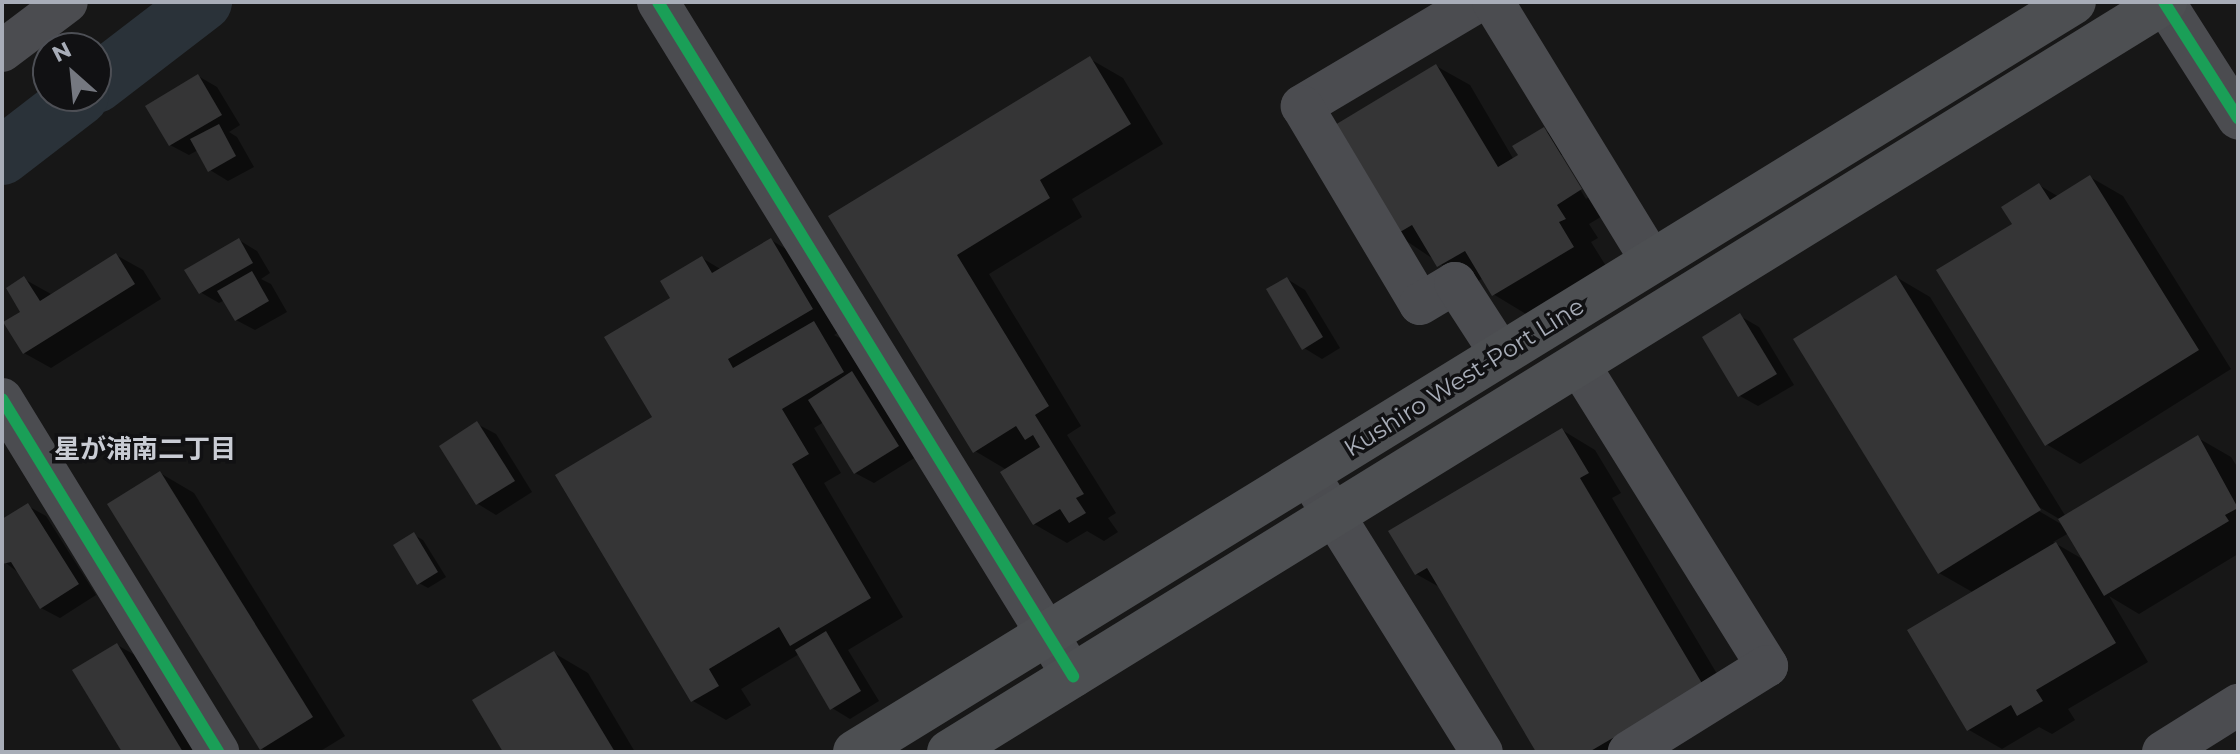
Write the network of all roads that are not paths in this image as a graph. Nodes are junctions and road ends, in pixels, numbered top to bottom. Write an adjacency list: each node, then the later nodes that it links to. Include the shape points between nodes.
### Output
1 (67, 2): 7 (street)
2 (658, 2): 15 (street)
3 (1477, 2): 10 (street, via 1302,106 1420,304 1455,283)
4 (1493, 2): 9 (street)
5 (2074, 2): 9 (main road, Kushiro West-Port Line)
6 (2165, 2): 8 (street); 11 (main road, Kushiro West-Port Line)
7 (2, 51)
8 (2238, 118)
9 (1651, 260): 10 (main road, Kushiro West-Port Line)
10 (1501, 354): 13 (main road, Kushiro West-Port Line)
11 (1579, 365): 14 (main road, Kushiro West-Port Line); 22 (street, via 1767,666)
12 (2, 399): 18 (street)
13 (1308, 474): 14 (street); 15 (main road, Kushiro West-Port Line)
14 (1335, 517): 16 (main road, Kushiro West-Port Line); 21 (street)
15 (1047, 635): 16 (street); 19 (main road, Kushiro West-Port Line)
16 (1073, 676): 20 (main road, Kushiro West-Port Line)
17 (2238, 705): 23 (street)
18 (218, 752)
19 (855, 752)
20 (949, 752)
21 (1482, 752)
22 (1629, 752)
23 (2163, 752)

